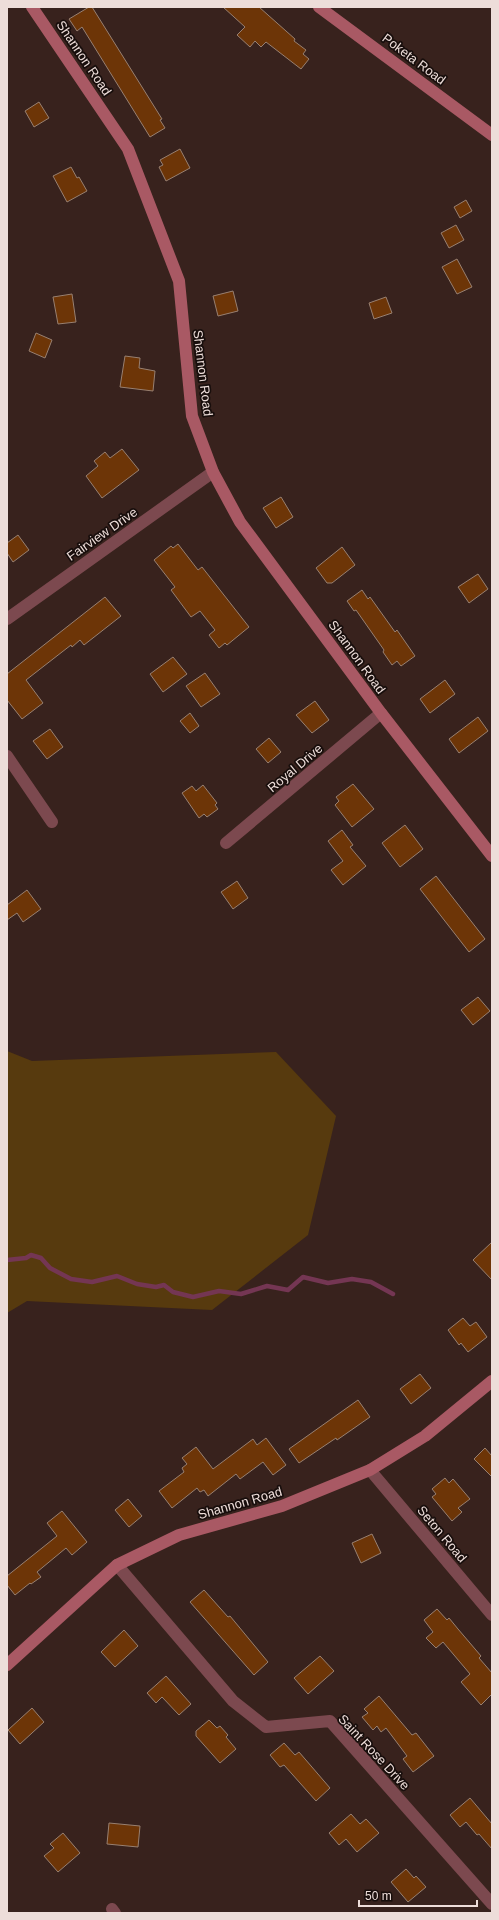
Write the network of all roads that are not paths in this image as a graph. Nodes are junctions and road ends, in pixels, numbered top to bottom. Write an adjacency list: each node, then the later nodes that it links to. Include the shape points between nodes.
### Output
1 (32, 7): 4 (street, Shannon Road, via 128,149 178,281 192,416)
2 (319, 7): 3 (street, Poketa Road)
3 (492, 135)
4 (213, 472): 5 (street, Fairview Drive); 6 (street, Shannon Road, via 240,522)
5 (7, 619)
6 (381, 713): 9 (street, Royal Drive); 10 (street, Shannon Road)
7 (7, 756): 8 (street)
8 (52, 822)
9 (226, 843)
10 (492, 856)
11 (492, 1382): 12 (street, Shannon Road, via 425,1436)
12 (370, 1470): 13 (street, Shannon Road, via 282,1506 179,1535); 14 (street, Seton Road)
13 (117, 1565): 15 (street, Shannon Road); 16 (street, Saint Rose Drive, via 233,1701 266,1727 330,1721)
14 (492, 1615)
15 (7, 1664)
16 (492, 1904)

